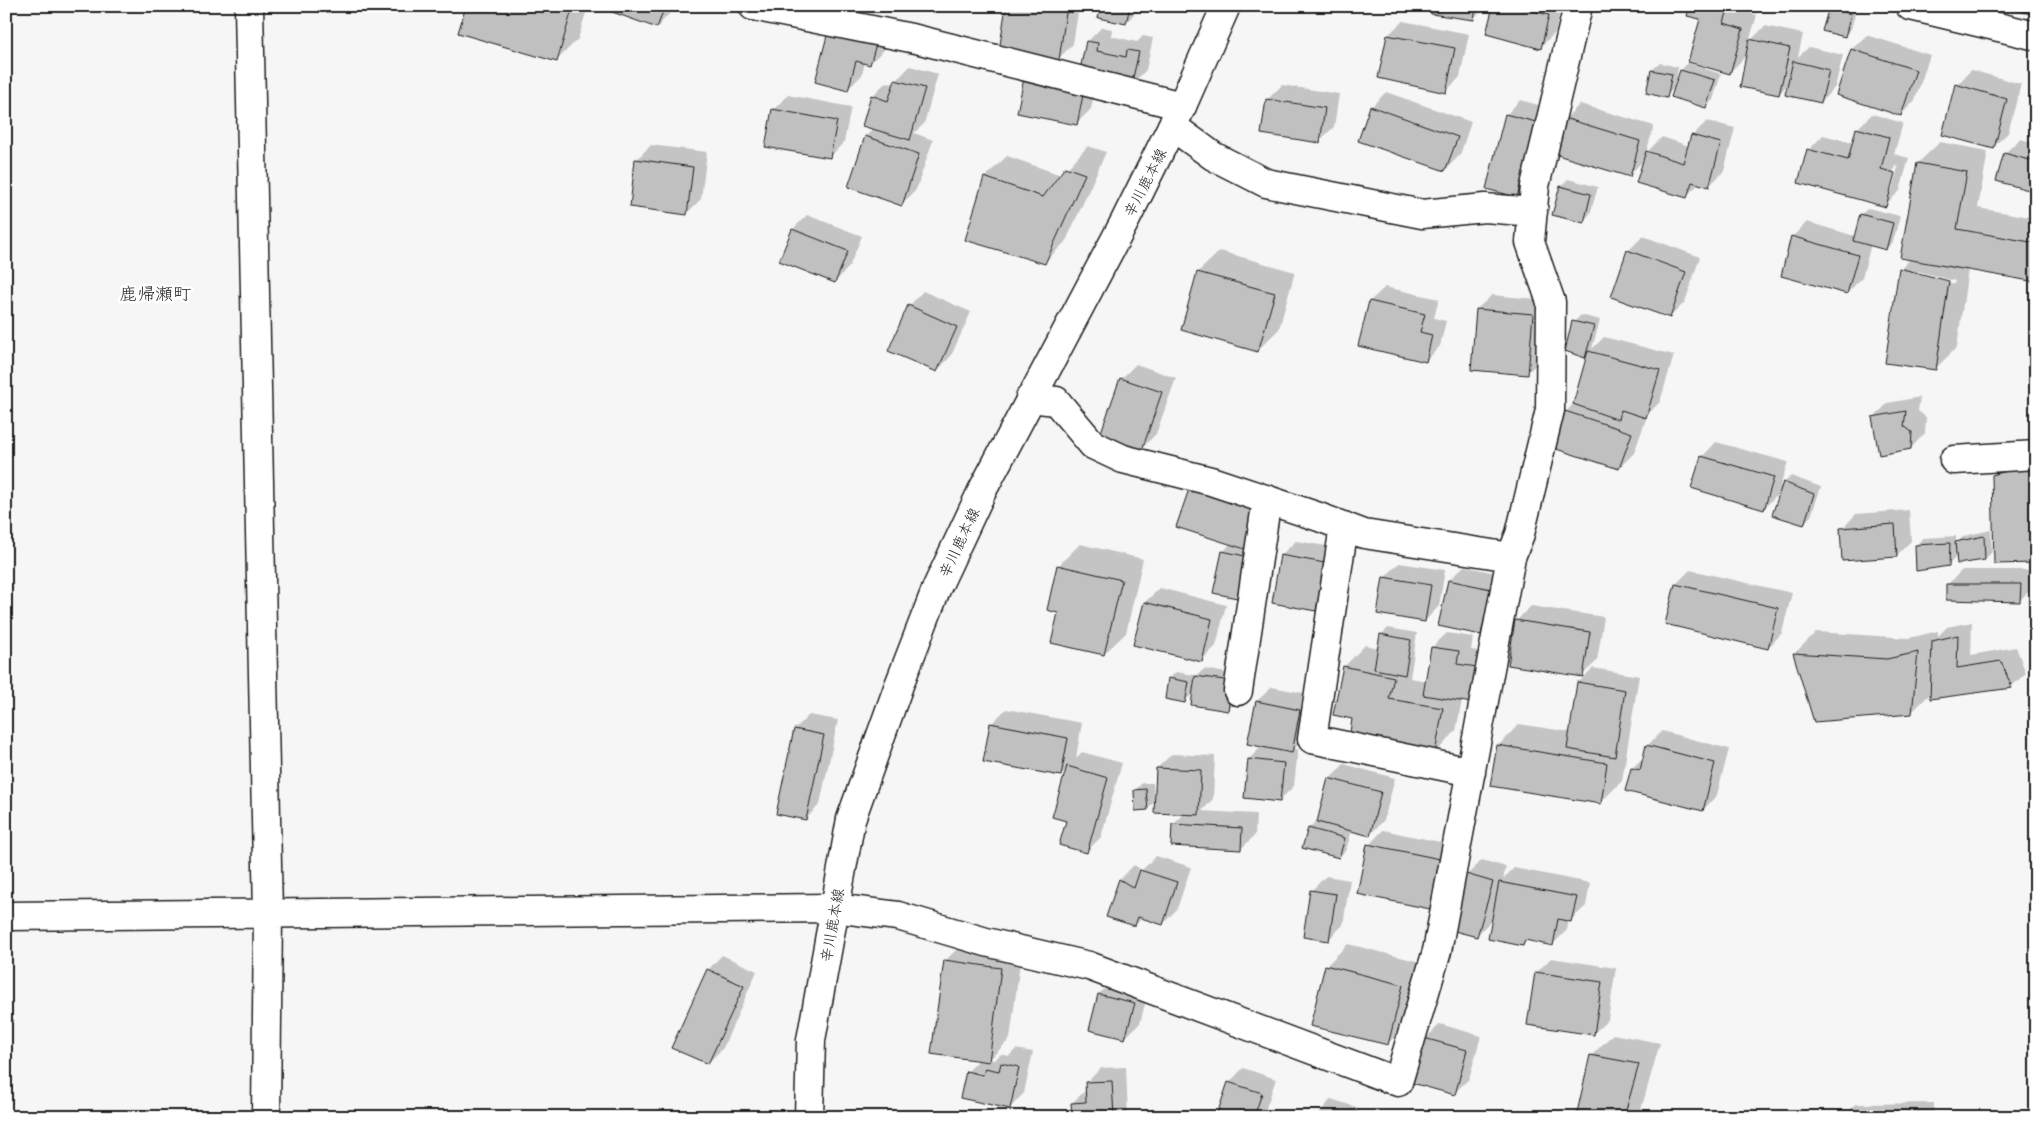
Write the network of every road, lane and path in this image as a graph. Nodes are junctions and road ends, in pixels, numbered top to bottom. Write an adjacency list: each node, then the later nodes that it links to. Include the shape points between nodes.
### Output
1 (249, 6): 18 (street)
2 (753, 6): 7 (street, via 916,39)
3 (1226, 6): 7 (street, 辛川鹿本線)
4 (1578, 6): 8 (street, via 1535,186)
5 (1910, 6): 6 (street)
6 (2036, 36)
7 (1177, 116): 8 (street, via 1213,156 1266,183 1422,214 1485,208); 9 (street, 辛川鹿本線)
8 (1533, 212): 14 (street, via 1530,242 1551,302 1550,410 1520,534)
9 (1030, 398): 12 (street, via 1056,401 1093,445 1123,459 1211,481); 17 (street, 辛川鹿本線, via 937,587 850,820)
10 (2036, 455): 11 (street)
11 (1954, 460)
12 (1267, 500): 13 (street); 15 (street)
13 (1344, 526): 14 (street, via 1364,534); 16 (street, via 1312,739)
14 (1511, 557): 16 (street)
15 (1238, 691)
16 (1472, 772): 17 (street, via 1437,951 1398,1082 1089,966 986,942 898,916)
17 (834, 908): 18 (street); 21 (street, 辛川鹿本線, via 811,1040)
18 (268, 913): 19 (street); 20 (street)
19 (6, 916)
20 (266, 1117)
21 (809, 1117)

